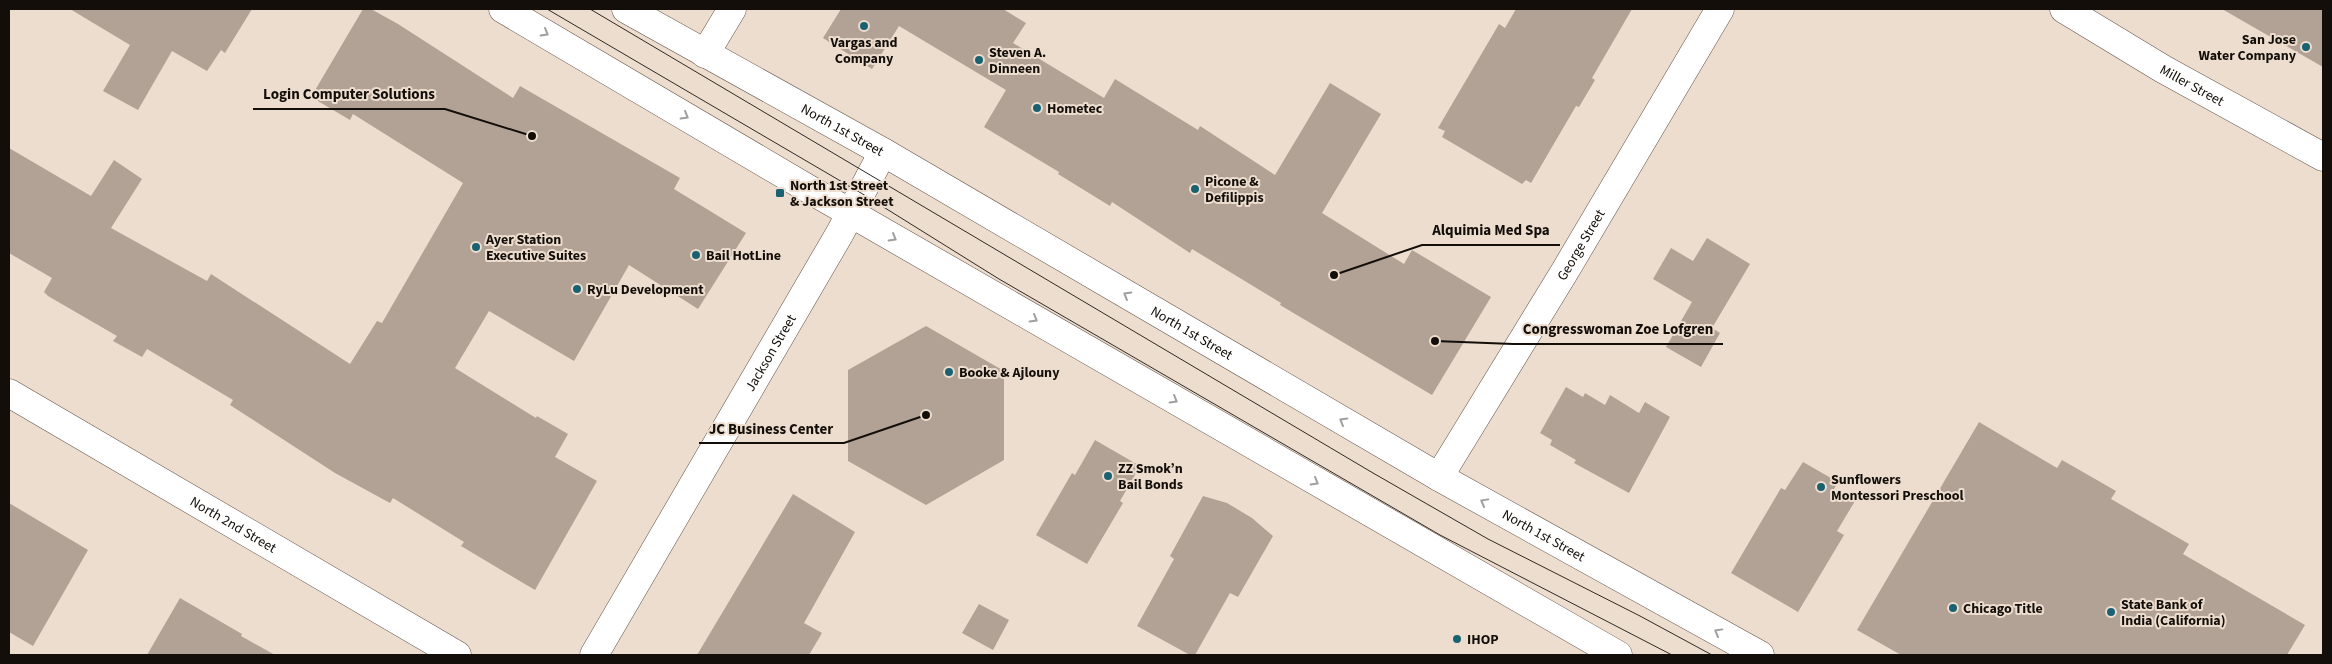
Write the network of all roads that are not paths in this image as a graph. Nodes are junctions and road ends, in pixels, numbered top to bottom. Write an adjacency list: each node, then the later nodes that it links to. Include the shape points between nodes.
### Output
1 (503, 9): 9 (main road, one-way to 9)
2 (626, 9): 6 (main road, North 1st Street)
3 (732, 9): 6 (main road)
4 (1720, 9): 11 (main road, George Street)
5 (2064, 9): 8 (main road, Miller Street, via 2163,69)
6 (705, 54): 7 (main road, North 1st Street)
7 (883, 152): 9 (main road, Jackson Street); 11 (main road, North 1st Street, one-way to 7)
8 (2323, 157)
9 (851, 213): 13 (main road, Jackson Street); 14 (main road, one-way to 14)
10 (9, 393): 12 (main road, North 2nd Street)
11 (1439, 477): 15 (main road, North 1st Street, one-way to 11)
12 (457, 655)
13 (594, 655)
14 (1618, 655)
15 (1760, 655)

